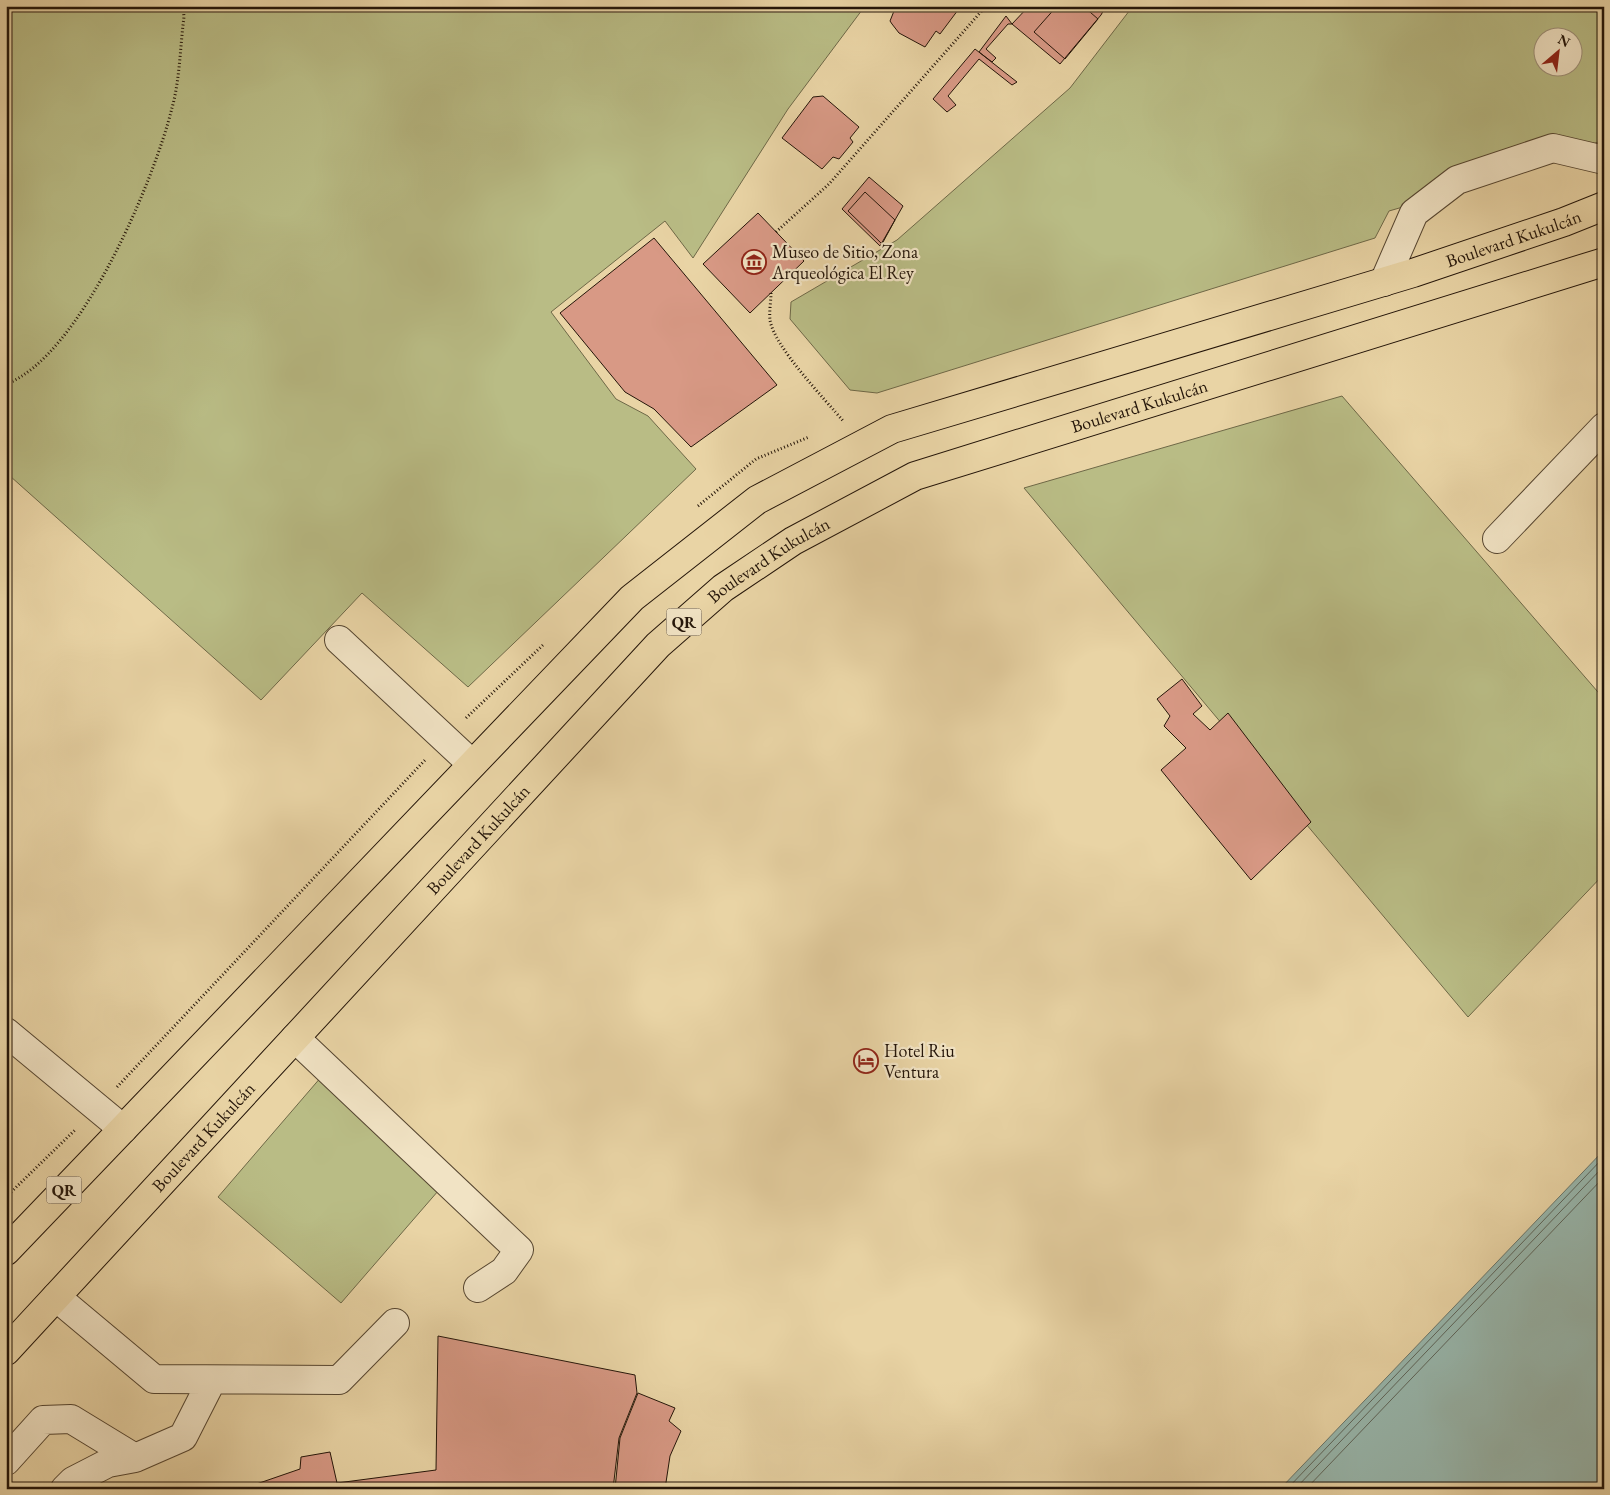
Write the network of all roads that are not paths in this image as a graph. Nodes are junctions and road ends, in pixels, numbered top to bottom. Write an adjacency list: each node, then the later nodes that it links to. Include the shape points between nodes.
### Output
1 (1604, 160): 4 (lane, via 1553,148 1457,180 1414,213)
2 (1604, 206): 4 (main road, Boulevard Kukulcán / QR)
3 (1604, 262): 10 (main road, Boulevard Kukulcán / QR, via 914,476 793,541 723,588 658,645)
4 (1384, 282): 8 (main road, Boulevard Kukulcán / QR, via 892,429 757,500 632,598)
5 (1604, 427): 6 (lane)
6 (1497, 539)
7 (339, 640): 8 (lane)
8 (472, 764): 11 (main road, Boulevard Kukulcán / QR)
9 (6, 1032): 11 (lane)
10 (295, 1038): 13 (lane, via 519,1250 504,1271); 14 (main road, Boulevard Kukulcán / QR)
11 (123, 1129): 12 (main road, Boulevard Kukulcán / QR)
12 (6, 1251)
13 (478, 1288)
14 (56, 1297): 16 (main road, Boulevard Kukulcán / QR); 17 (lane, via 154,1379)
15 (395, 1323): 17 (lane, via 340,1380)
16 (6, 1351)
17 (212, 1380): 18 (lane, via 183,1437)
18 (135, 1458): 19 (lane, via 71,1419 43,1420); 20 (lane, via 108,1463)
19 (6, 1461)
20 (65, 1489)

